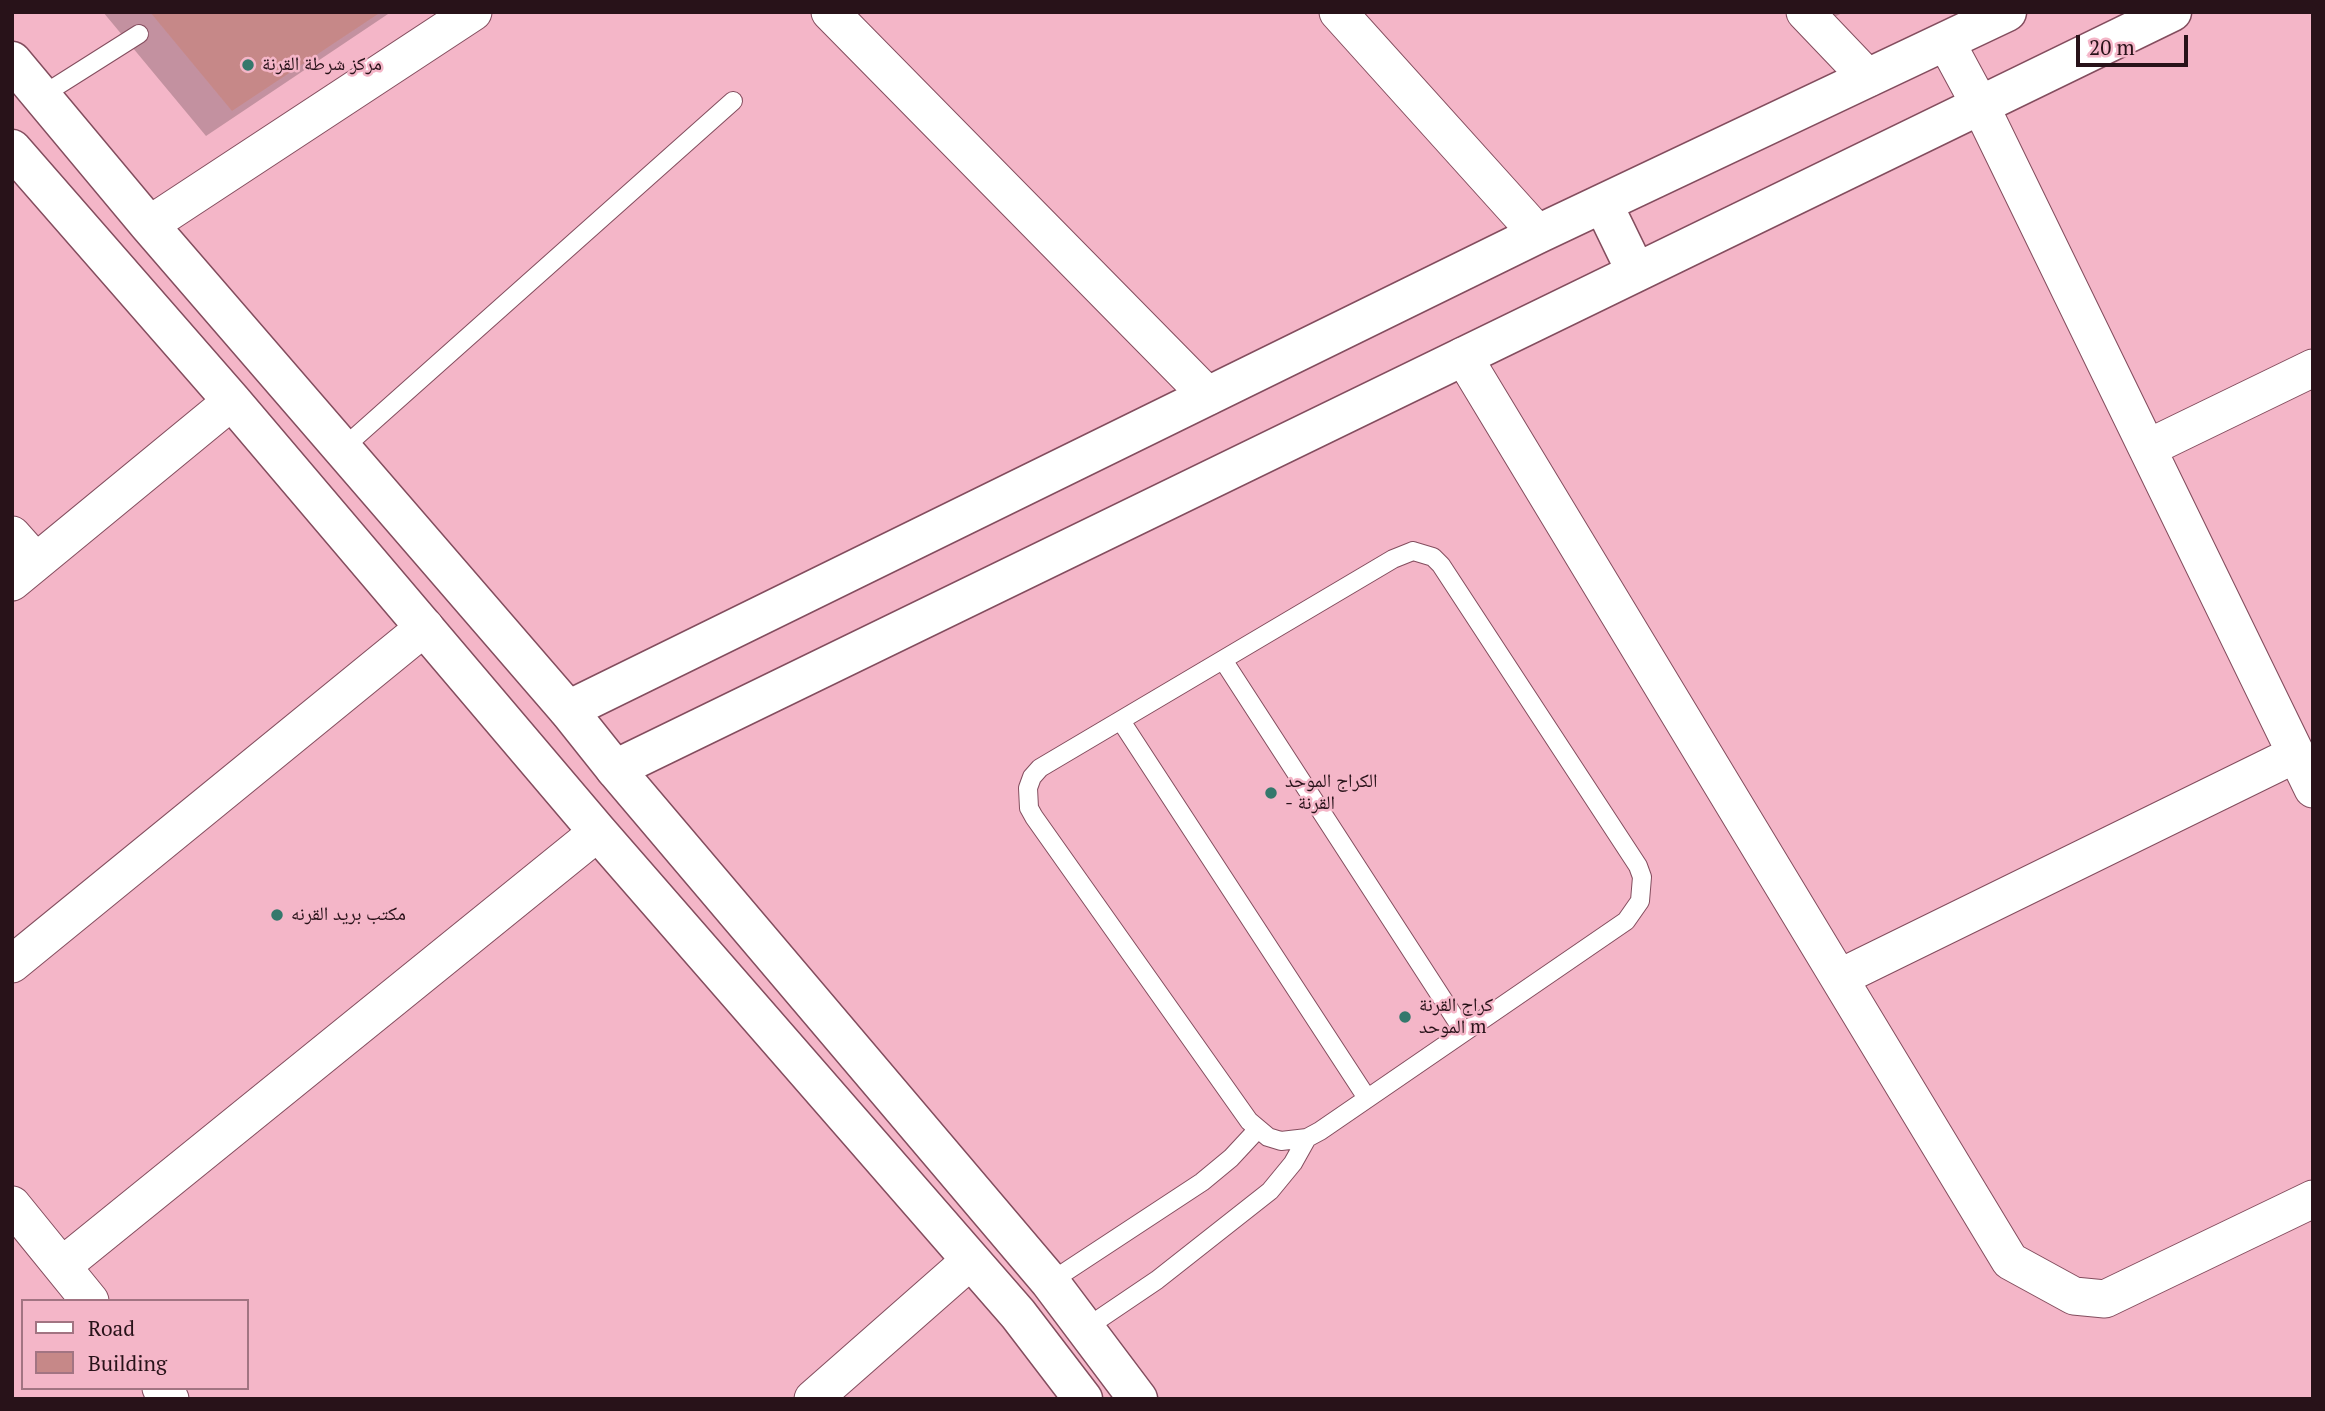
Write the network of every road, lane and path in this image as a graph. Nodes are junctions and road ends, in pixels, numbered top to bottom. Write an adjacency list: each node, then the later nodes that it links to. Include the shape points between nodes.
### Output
1 (473, 12): 16 (street)
2 (830, 12): 21 (street)
3 (1338, 12): 17 (street)
4 (1805, 12): 10 (street)
5 (2007, 12): 8 (street)
6 (2172, 12): 13 (street)
7 (139, 34): 11 (lane)
8 (1946, 42): 10 (street); 13 (street)
9 (12, 61): 11 (street)
10 (1868, 78): 15 (street)
11 (41, 96): 16 (street)
12 (733, 102): 24 (lane)
13 (1980, 105): 18 (street); 23 (street)
14 (12, 149): 22 (street)
15 (1602, 204): 17 (street); 18 (street)
16 (149, 225): 24 (street)
17 (1538, 234): 21 (street)
18 (1636, 272): 19 (street)
19 (1463, 356): 31 (street); 35 (street)
20 (2313, 368): 23 (street)
21 (1208, 396): 28 (street)
22 (232, 401): 25 (street); 26 (street)
23 (2148, 447): 30 (street)
24 (342, 449): 28 (street)
25 (20, 560)
26 (425, 627): 33 (street); 34 (street)
27 (1223, 660): 29 (lane); 36 (lane); 36 (lane, via 1402,554 1413,551 1433,557 1638,866 1640,901 1626,921)
28 (568, 710): 31 (street)
29 (1121, 721): 37 (lane); 38 (lane, via 1040,768 1028,788 1029,808)
30 (2296, 754): 32 (street); 35 (street)
31 (615, 769): 44 (street)
32 (2313, 789)
33 (598, 832): 42 (street); 43 (street)
34 (12, 964)
35 (1839, 978): 40 (street, via 2010,1261 2074,1296 2105,1298)
36 (1464, 1032): 37 (lane)
37 (1367, 1098): 39 (lane)
38 (1257, 1130): 39 (lane, via 1281,1140); 44 (lane, via 1202,1182)
39 (1307, 1138): 46 (lane, via 1270,1191 1157,1280)
40 (2313, 1199)
41 (12, 1205): 43 (street)
42 (971, 1261): 47 (street); 48 (street)
43 (62, 1266): 45 (street)
44 (1050, 1282): 46 (street)
45 (88, 1299)
46 (1086, 1328): 49 (street)
47 (813, 1399)
48 (1083, 1399)
49 (1138, 1399)

